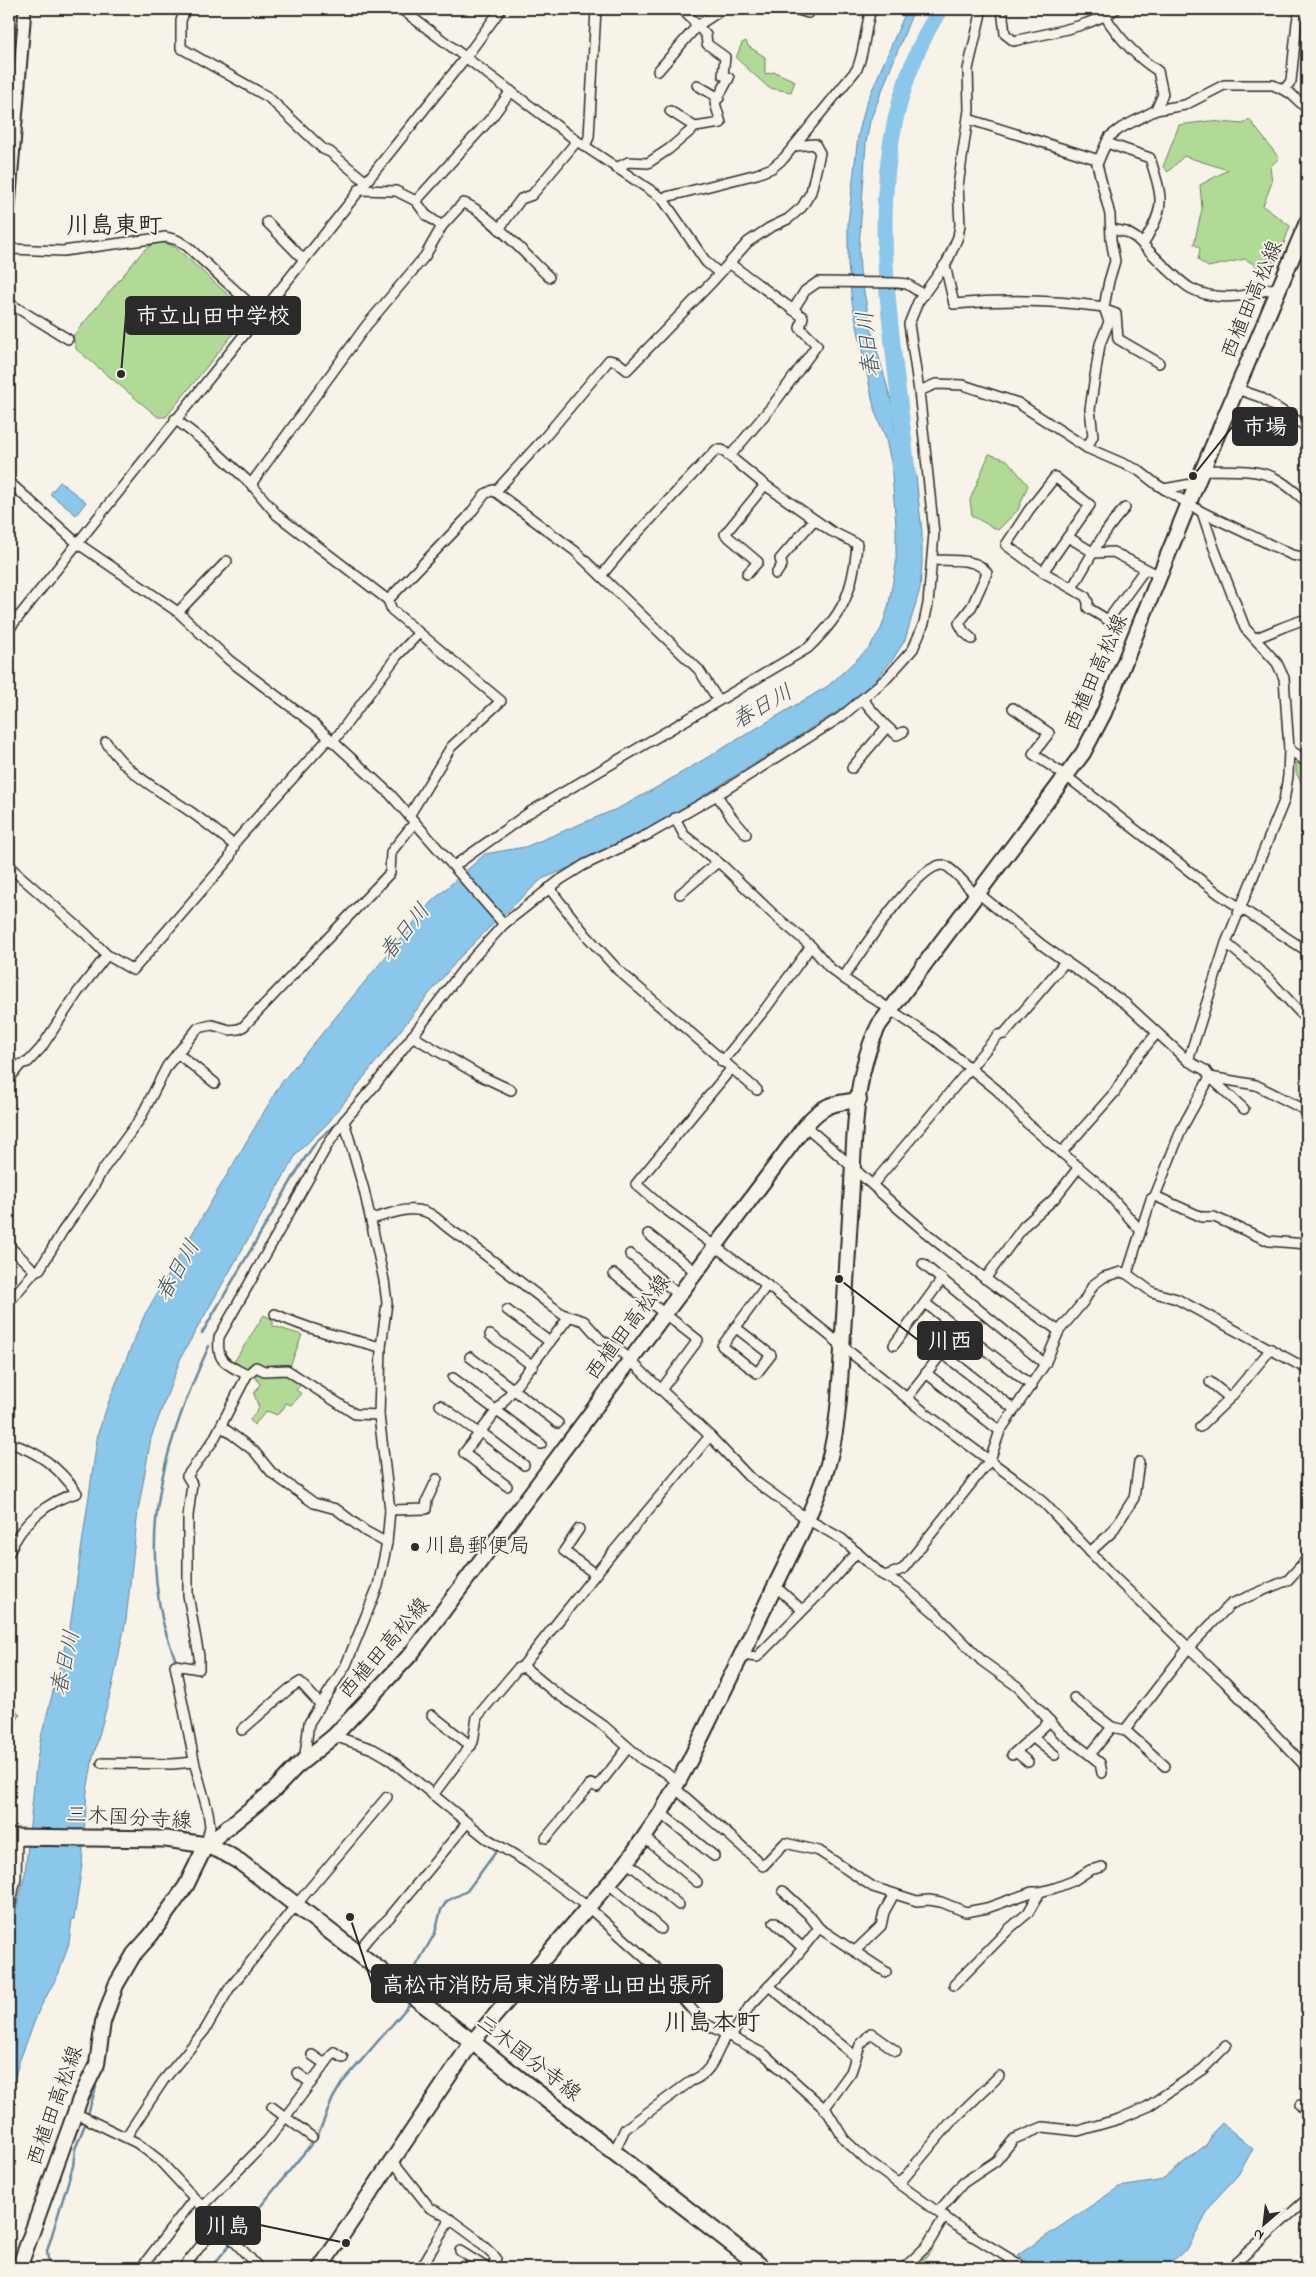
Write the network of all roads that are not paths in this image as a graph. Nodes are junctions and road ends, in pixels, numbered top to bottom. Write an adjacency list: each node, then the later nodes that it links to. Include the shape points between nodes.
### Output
1 (25, 9): 26 (street)
2 (185, 9): 34 (street, via 181,20 181,48 268,97 323,149)
3 (401, 9): 17 (street)
4 (501, 9): 17 (street)
5 (596, 9): 29 (street, via 589,137)
6 (682, 9): 16 (street)
7 (723, 9): 16 (street)
8 (795, 9): 14 (street)
9 (871, 9): 31 (street, via 857,69)
10 (982, 9): 27 (street, via 968,69)
11 (1002, 9): 15 (street, via 1005,34 1014,41)
12 (1116, 9): 15 (street)
13 (1300, 9): 20 (street, via 1291,80)
14 (808, 13)
15 (1105, 16): 24 (street, via 1114,31 1141,60 1158,71 1163,94)
16 (697, 26): 18 (street); 22 (street, via 706,35 706,44 725,57 723,75 729,78)
17 (466, 57): 21 (street); 34 (street)
18 (658, 71)
19 (697, 85): 22 (street)
20 (1284, 90): 23 (street); 24 (street, via 1273,85 1224,86 1185,105)
21 (510, 91): 29 (street); 37 (street, via 492,117)
22 (718, 98): 28 (street, via 716,103 722,123)
23 (1307, 109)
24 (1156, 110): 30 (street, via 1121,128 1109,137)
25 (670, 111): 28 (street)
26 (12, 118): 38 (street)
27 (968, 119): 32 (street); 48 (street, via 958,186 960,225 958,237)
28 (695, 127): 33 (street, via 648,163 628,162)
29 (581, 143): 33 (street); 42 (street, via 532,195 521,199)
30 (1107, 143): 32 (street); 44 (street, via 1150,158 1160,192 1159,215)
31 (794, 146): 36 (street, via 772,168 757,174); 47 (street, via 815,144 820,153 811,192 802,207 748,242)
32 (1099, 160): 43 (street, via 1097,164 1110,215)
33 (616, 168): 36 (street)
34 (365, 181): 35 (street)
35 (358, 190): 37 (street, via 396,191); 46 (street)
36 (662, 198): 49 (street, via 706,262)
37 (416, 201): 41 (street, via 426,215)
38 (9, 207)
39 (267, 222): 46 (street)
40 (1307, 222): 51 (main road, 西植田高松線)
41 (442, 226): 42 (street, via 463,203 469,204); 67 (street, via 425,256 366,326)
42 (498, 229): 50 (street)
43 (1110, 229): 44 (street, via 1126,232); 54 (street, via 1115,261)
44 (1143, 244): 51 (street, via 1190,288 1206,294 1248,296)
45 (9, 249): 56 (street, via 63,250 166,237 188,247)
46 (303, 259): 56 (street)
47 (729, 263): 49 (street); 55 (street)
48 (944, 265): 52 (street); 54 (street, via 954,304 1000,300)
49 (720, 273): 70 (street, via 627,370 609,360)
50 (549, 277)
51 (1281, 286): 59 (main road, 西植田高松線)
52 (924, 294): 55 (street, via 907,284 818,282 805,291); 60 (street, via 909,324)
53 (9, 303): 57 (street)
54 (1105, 308): 58 (street, via 1116,314 1118,339); 63 (street, via 1108,322 1100,344 1090,409 1093,436)
55 (793, 310): 64 (street, via 803,318 800,328 817,344 773,405)
56 (260, 313): 61 (street)
57 (68, 339)
58 (1158, 364)
59 (1237, 390): 62 (street, via 1260,397); 65 (main road, 西植田高松線)
60 (919, 391): 63 (street, via 936,384 963,386 1018,403); 80 (street, via 934,533)
61 (175, 419): 67 (street); 77 (street)
62 (1307, 427)
63 (1087, 448): 69 (street, via 1138,470)
64 (730, 456): 68 (street); 86 (street, via 716,450)
65 (1200, 476): 69 (street); 71 (street, via 1253,472 1272,476); 72 (main road, 西植田高松線)
66 (9, 482): 77 (street)
67 (251, 484): 89 (street, via 277,515)
68 (765, 486): 75 (street); 84 (street, via 724,534 758,562)
69 (1164, 489): 72 (street)
70 (496, 492): 86 (street, via 575,551); 89 (street, via 493,490 485,494 467,518)
71 (1307, 502)
72 (1190, 504): 74 (street); 87 (main road, 西植田高松線)
73 (1125, 508): 78 (street, via 1111,523)
74 (1202, 512): 79 (street, via 1292,555); 94 (street, via 1237,610 1245,628)
75 (814, 520): 85 (street, via 780,559 782,564); 96 (street, via 857,544 854,575 845,600 830,627 808,648 782,666)
76 (1068, 537): 78 (street); 83 (street); 83 (street, via 1090,505 1055,478 1006,545)
77 (77, 542): 90 (street); 92 (street)
78 (1094, 553): 82 (street, via 1113,552); 88 (street)
79 (1307, 558)
80 (933, 560): 95 (street, via 974,562 984,567 987,573 972,606 959,623); 97 (street, via 928,604 918,639 901,664)
81 (227, 561): 90 (street)
82 (1145, 569): 87 (street); 88 (street, via 1108,620 1088,608 1084,596)
83 (1043, 572): 88 (street)
84 (747, 574)
85 (776, 574)
86 (601, 576): 96 (street, via 699,670)
87 (1160, 576): 106 (main road, 西植田高松線, via 1104,713 1083,753)
88 (1072, 588)
89 (388, 600): 93 (street, via 392,610)
90 (178, 612): 101 (street, via 229,660 291,705)
91 (1307, 619): 94 (street)
92 (9, 629)
93 (419, 633): 101 (street); 109 (street, via 501,701 452,747)
94 (1256, 638): 103 (street, via 1277,663 1284,678)
95 (972, 639)
96 (718, 700): 114 (street, via 530,812)
97 (863, 700): 99 (street); 107 (street)
98 (1013, 708): 106 (street, via 1049,734 1033,754)
99 (886, 728): 100 (street, via 897,735); 105 (street)
100 (902, 732)
101 (331, 740): 109 (street, via 390,794); 111 (street)
102 (106, 742): 111 (street, via 122,764 141,780)
103 (1289, 749): 104 (street); 118 (street, via 1284,801)
104 (1307, 762)
105 (852, 768)
106 (1066, 776): 117 (main road, 西植田高松線); 118 (street)
107 (717, 795): 108 (street); 110 (street)
108 (675, 818): 113 (street, via 684,835); 115 (street, via 584,865)
109 (412, 819): 114 (street); 130 (street, via 391,852 390,873 244,1026 230,1030 204,1025)
110 (746, 834)
111 (234, 845): 123 (street, via 229,859 133,970)
112 (9, 862): 123 (street)
113 (718, 862): 116 (street); 121 (street)
114 (456, 868): 119 (street)
115 (549, 888): 119 (street); 132 (street, via 618,970)
116 (680, 894)
117 (977, 894): 124 (street); 125 (street, via 949,868 943,865 936,867 912,885 894,906); 126 (main road, 西植田高松線)
118 (1242, 909): 120 (street); 122 (street)
119 (503, 922): 129 (street)
120 (1226, 943): 127 (street, via 1268,978); 131 (street)
121 (811, 946): 125 (street); 132 (street)
122 (1307, 952)
123 (107, 955): 136 (street, via 41,1048)
124 (1066, 961): 128 (street, via 1126,1004); 133 (street, via 1004,1034 998,1035)
125 (843, 978): 126 (street)
126 (892, 1009): 133 (street, via 951,1051); 140 (main road, 西植田高松線, via 879,1025 866,1056)
127 (1307, 1020)
128 (1157, 1033): 131 (street); 145 (street, via 1133,1062 1115,1092)
129 (412, 1036): 138 (street, via 479,1076); 143 (street)
130 (177, 1053): 137 (street); 158 (street, via 140,1119)
131 (1188, 1061): 135 (street, via 1205,1070)
132 (722, 1062): 134 (street)
133 (969, 1068): 145 (street, via 998,1090 1027,1123); 148 (street)
134 (731, 1069): 139 (street); 155 (street, via 636,1184)
135 (1210, 1077): 141 (street); 142 (street, via 1256,1085); 149 (street, via 1182,1128)
136 (9, 1079)
137 (215, 1083)
138 (511, 1090)
139 (757, 1090)
140 (859, 1100): 144 (main road, 西植田高松線, via 825,1106); 146 (main road, 西植田高松線)
141 (1244, 1109)
142 (1307, 1111)
143 (344, 1121): 150 (street); 188 (street, via 219,1336 218,1349 224,1363)
144 (805, 1126): 146 (street); 155 (main road, 西植田高松線)
145 (1061, 1153): 147 (street)
146 (853, 1165): 148 (street); 177 (main road, 西植田高松線)
147 (1079, 1168): 151 (street, via 1102,1187); 163 (street, via 1054,1198 1024,1226)
148 (873, 1184): 163 (street, via 935,1240)
149 (1155, 1196): 151 (street); 153 (street, via 1269,1241)
150 (371, 1219): 171 (street, via 407,1210 427,1212); 179 (street, via 387,1303)
151 (1140, 1230): 161 (street)
152 (648, 1234): 159 (street)
153 (1307, 1244)
154 (9, 1246): 158 (street)
155 (714, 1248): 159 (main road, 西植田高松線); 164 (street)
156 (630, 1254): 165 (street)
157 (923, 1264): 162 (street)
158 (35, 1272): 166 (street)
159 (696, 1272): 165 (main road, 西植田高松線)
160 (614, 1274): 170 (street)
161 (1127, 1274): 174 (street, via 1121,1272 1104,1277 1093,1285); 180 (street, via 1152,1292 1177,1299)
162 (942, 1279): 167 (street); 184 (street)
163 (985, 1279): 174 (street)
164 (766, 1286): 172 (street); 177 (street)
165 (679, 1295): 170 (main road, 西植田高松線)
166 (9, 1302)
167 (925, 1303): 173 (street); 178 (street)
168 (507, 1310): 176 (street)
169 (275, 1314): 179 (street, via 327,1334)
170 (665, 1314): 183 (main road, 西植田高松線); 193 (street, via 698,1340)
171 (569, 1317): 176 (street); 183 (street, via 584,1321 601,1340 617,1348)
172 (735, 1327): 172 (street, via 722,1346 757,1373 771,1355)
173 (959, 1331): 181 (street); 191 (street)
174 (1059, 1331): 184 (street)
175 (490, 1335): 185 (street)
176 (550, 1342): 185 (street)
177 (843, 1345): 194 (street); 214 (main road, 西植田高松線, via 835,1436 828,1465)
178 (894, 1345)
179 (381, 1347): 199 (street)
180 (1271, 1349): 186 (street); 195 (street)
181 (942, 1353): 187 (street); 197 (street)
182 (470, 1357): 192 (street)
183 (630, 1361): 193 (street); 239 (main road, 西植田高松線, via 417,1647)
184 (1045, 1364): 191 (street)
185 (533, 1366): 192 (street)
186 (1307, 1369)
187 (926, 1373): 194 (street); 203 (street)
188 (247, 1375): 199 (street, via 256,1367 264,1371 287,1370 355,1414); 201 (street)
189 (453, 1378): 198 (street)
190 (1210, 1382): 195 (street)
191 (1032, 1386): 197 (street)
192 (515, 1389): 198 (street); 200 (street)
193 (661, 1390): 205 (street)
194 (907, 1398): 208 (street)
195 (1230, 1398): 202 (street)
196 (440, 1405): 204 (street)
197 (1014, 1409): 203 (street)
198 (498, 1411): 204 (street); 207 (street)
199 (379, 1415): 213 (street)
200 (558, 1423)
201 (221, 1426): 216 (street, via 254,1451 272,1473 314,1503 336,1508); 245 (street, via 187,1476 192,1484 188,1516 188,1595 199,1669 175,1665)
202 (1200, 1427)
203 (1000, 1431): 208 (street)
204 (480, 1432): 210 (street); 212 (street, via 464,1453)
205 (710, 1436): 214 (street, via 748,1476); 224 (street)
206 (9, 1442): 219 (street, via 28,1448 63,1474 77,1493 62,1497 46,1507 19,1533)
207 (541, 1444)
208 (990, 1460): 218 (street, via 1046,1504); 221 (street)
209 (1139, 1462): 218 (street, via 1134,1498 1112,1532)
210 (524, 1465)
211 (437, 1479): 213 (street, via 426,1509)
212 (507, 1486)
213 (390, 1510): 216 (street)
214 (807, 1519): 217 (street); 227 (main road, 西植田高松線)
215 (579, 1529): 224 (street, via 564,1551)
216 (387, 1544): 233 (street, via 378,1586 346,1666)
217 (858, 1552): 225 (street); 228 (street)
218 (1090, 1552): 229 (street)
219 (9, 1553)
220 (1307, 1559): 222 (street)
221 (903, 1569): 225 (street); 226 (street)
222 (1296, 1571): 223 (street); 229 (street, via 1288,1580 1231,1604)
223 (1307, 1572)
224 (595, 1574): 231 (street)
225 (885, 1576): 226 (street)
226 (902, 1585): 235 (street, via 982,1661 1018,1687)
227 (775, 1586): 228 (street); 230 (main road, 西植田高松線)
228 (802, 1610): 230 (street, via 758,1657)
229 (1189, 1646): 238 (street); 250 (street)
230 (742, 1655): 252 (main road, 西植田高松線)
231 (522, 1668): 241 (street, via 518,1668 477,1717); 242 (street, via 604,1726)
232 (1074, 1698): 236 (street)
233 (320, 1704): 237 (street, via 300,1682); 246 (street, via 309,1723)
234 (432, 1715): 241 (street)
235 (1050, 1721): 240 (street); 243 (street)
236 (1112, 1727): 238 (street); 243 (street)
237 (242, 1730)
238 (1125, 1730): 249 (street)
239 (334, 1736): 246 (main road, 西植田高松線); 253 (street, via 387,1757)
240 (1032, 1737): 244 (street); 247 (street, via 1014,1754)
241 (470, 1746): 253 (street)
242 (628, 1748): 252 (street, via 665,1772); 258 (street, via 597,1787 591,1784)
243 (1090, 1754): 251 (street, via 1100,1764)
244 (1055, 1755)
245 (194, 1762): 248 (street); 260 (street, via 210,1826)
246 (304, 1762): 260 (main road, 西植田高松線)
247 (1028, 1762)
248 (102, 1763)
249 (1165, 1766)
250 (1307, 1768)
251 (1102, 1772)
252 (676, 1785): 255 (main road, 西植田高松線); 268 (street, via 763,1866 785,1843 801,1845 820,1851 873,1887)
253 (433, 1795): 256 (street)
254 (387, 1796): 269 (street)
255 (661, 1813): 259 (main road, 西植田高松線); 261 (street)
256 (467, 1822): 271 (street); 277 (street)
257 (15, 1837): 260 (main road, 三木国分寺線, via 166,1839); 272 (street, via 16,1878)
258 (546, 1838)
259 (645, 1838): 262 (main road, 西植田高松線); 264 (street)
260 (206, 1845): 269 (main road, 三木国分寺線, via 225,1852); 297 (main road, 西植田高松線, via 186,1886 134,1954 116,1985 103,2022 97,2064)
261 (714, 1856)
262 (627, 1862): 265 (main road, 西植田高松線); 270 (street)
263 (1102, 1867): 267 (street)
264 (697, 1882)
265 (609, 1884): 271 (main road, 西植田高松線); 275 (street)
266 (783, 1891): 274 (street)
267 (1040, 1892): 268 (street, via 966,1912 941,1902 917,1901); 280 (street, via 1028,1913)
268 (894, 1894): 278 (street, via 881,1926)
269 (296, 1905): 277 (main road, 三木国分寺線); 299 (street, via 229,1989 205,2030 163,2081)
270 (679, 1905)
271 (588, 1907): 282 (street, via 653,1966 704,2023); 283 (main road, 西植田高松線)
272 (9, 1912)
273 (774, 1922): 276 (street)
274 (819, 1928): 276 (street); 278 (street)
275 (661, 1929)
276 (803, 1948): 281 (street)
277 (358, 1952): 283 (main road, 三木国分寺線)
278 (855, 1952): 279 (street)
279 (886, 1972)
280 (954, 1985)
281 (769, 1986): 282 (street); 287 (street)
282 (729, 2036): 295 (street, via 764,2054); 301 (street, via 718,2049 717,2058 708,2070 625,2129)
283 (472, 2042): 301 (main road, 三木国分寺線); 302 (main road, 西植田高松線)
284 (1226, 2046): 307 (street, via 1203,2069 1147,2107 1099,2126 1078,2131 1043,2127 1014,2139 996,2161 963,2183)
285 (896, 2051): 287 (street, via 871,2033 860,2045)
286 (312, 2055): 289 (street)
287 (856, 2057): 295 (street, via 851,2072)
288 (343, 2058): 289 (street, via 334,2052)
289 (325, 2064): 292 (street)
290 (297, 2073): 292 (street)
291 (999, 2076): 303 (street, via 950,2123)
292 (311, 2083): 298 (street)
293 (1300, 2105): 296 (street)
294 (272, 2107): 298 (street)
295 (824, 2109): 303 (street, via 844,2139 866,2160)
296 (1307, 2112)
297 (75, 2114): 299 (street); 311 (main road, 西植田高松線)
298 (285, 2116): 300 (street); 306 (street, via 268,2140)
299 (126, 2137): 304 (street, via 158,2160)
300 (312, 2137)
301 (614, 2152): 319 (main road, 三木国分寺線)
302 (392, 2160): 308 (street, via 430,2208); 315 (main road, 西植田高松線)
303 (900, 2183): 307 (street)
304 (194, 2199): 306 (street); 312 (street)
305 (1307, 2199): 322 (street)
306 (202, 2207): 309 (street)
307 (942, 2214): 320 (street, via 927,2246); 321 (street)
308 (450, 2219): 316 (street); 318 (street, via 496,2258)
309 (218, 2224): 313 (street); 314 (street)
310 (460, 2251): 317 (street)
311 (19, 2268)
312 (141, 2268)
313 (182, 2268)
314 (259, 2268)
315 (320, 2268)
316 (421, 2268)
317 (487, 2268)
318 (492, 2268)
319 (763, 2268)
320 (904, 2268)
321 (1025, 2268)
322 (1230, 2268)

